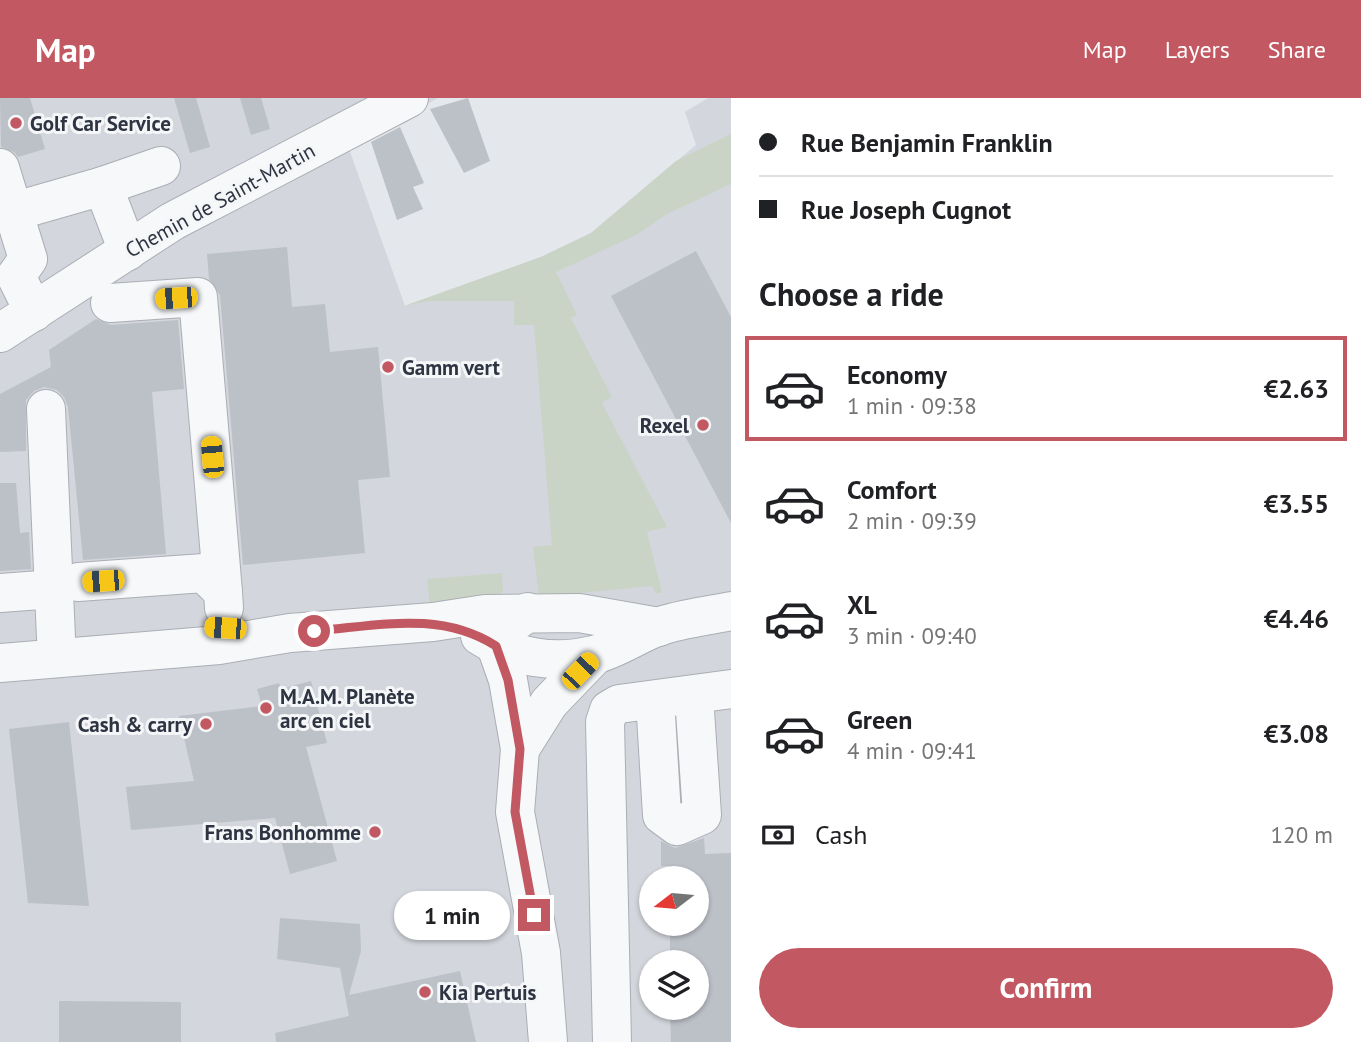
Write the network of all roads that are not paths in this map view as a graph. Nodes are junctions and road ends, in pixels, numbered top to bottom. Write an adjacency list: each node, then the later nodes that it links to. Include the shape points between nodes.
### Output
1 (409, 98): 6 (street, Chemin de Saint-Martin, via 173,222)
2 (161, 166): 4 (street)
3 (0, 168): 8 (street, via 29,259 16,276)
4 (103, 186): 5 (street); 6 (street)
5 (26, 208)
6 (128, 251): 8 (street, Chemin de Saint-Martin)
7 (110, 303): 13 (street, via 198,297)
8 (34, 312): 9 (street, Chemin de Saint-Martin)
9 (0, 333)
10 (46, 409): 11 (street)
11 (66, 586): 12 (street); 13 (street, via 204,573); 19 (street)
12 (0, 593)
13 (224, 610): 18 (street); 19 (street, via 203,626)
14 (731, 611): 17 (street)
15 (543, 613): 16 (street, via 485,614); 17 (street, via 579,613); 21 (street, via 508,627); 22 (street)
16 (433, 622): 18 (street); 21 (street, via 460,628)
17 (659, 627): 22 (street)
18 (290, 633): 23 (street, via 219,645)
19 (56, 638): 20 (street)
20 (0, 643)
21 (496, 646): 22 (street, via 540,659); 27 (street, via 508,680)
22 (579, 658): 27 (street)
23 (0, 663)
24 (731, 690): 29 (street, via 619,704 609,710 605,722)
25 (713, 709): 26 (street); 26 (street, via 702,815 677,826 662,816)
26 (656, 716): 30 (street, via 621,723 618,737)
27 (520, 749): 28 (street, via 515,812 541,953)
28 (548, 1042)
29 (612, 1042)
30 (626, 1042)

